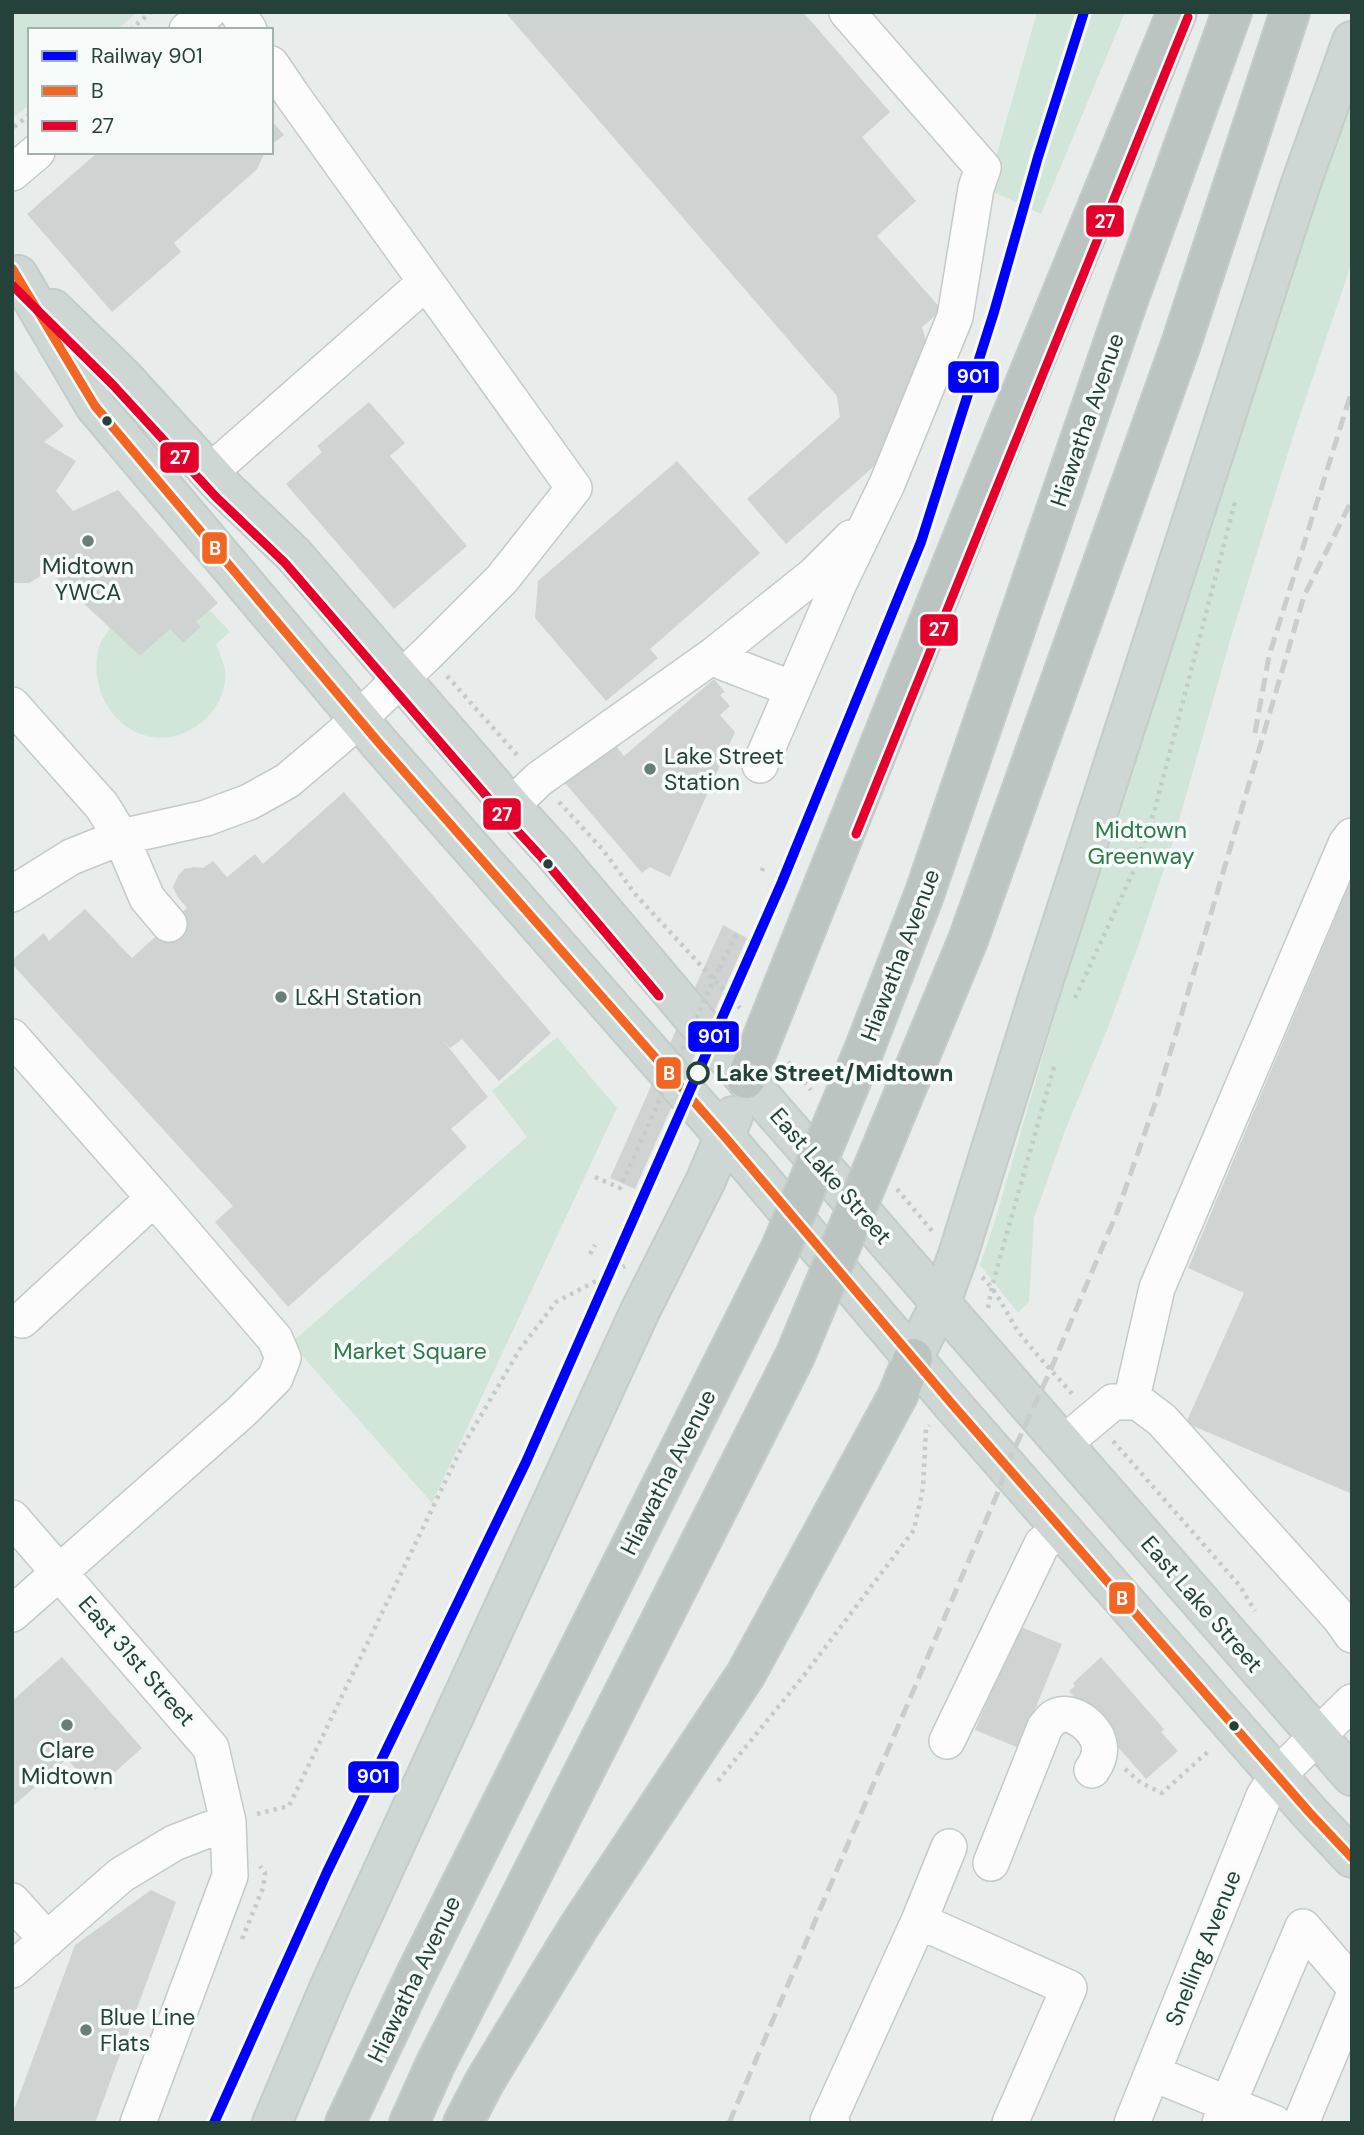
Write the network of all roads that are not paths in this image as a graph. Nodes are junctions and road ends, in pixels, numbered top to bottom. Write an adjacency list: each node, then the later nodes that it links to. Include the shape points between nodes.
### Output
1 (208, 12): 7 (street)
2 (237, 12): 8 (street)
3 (847, 12): 16 (street, via 983,168 955,317)
4 (1177, 12): 29 (highway)
5 (1232, 12): 63 (highway, Hiawatha Avenue, bridge, via 924,895 780,1250)
6 (1290, 12): 64 (highway, bridge, via 1181,344 968,940 795,1356)
7 (189, 28)
8 (248, 28)
9 (1352, 41): 32 (main road, via 1296,199)
10 (273, 67): 14 (street)
11 (35, 154): 12 (street)
12 (12, 173)
13 (15, 271): 15 (main road, East Lake Street, via 122,376); 21 (main road, East Lake Street, via 95,406)
14 (426, 282): 15 (street); 18 (street, via 574,488 502,579)
15 (210, 472): 18 (main road, East Lake Street, via 294,555)
16 (869, 519): 17 (street, via 814,575); 19 (street)
17 (714, 655): 19 (street); 23 (street, via 539,779)
18 (400, 679): 21 (street); 23 (main road, East Lake Street)
19 (793, 689): 22 (street)
20 (12, 705): 24 (street, via 102,806)
21 (358, 718): 24 (street, via 287,780 249,802 206,818); 30 (main road, East Lake Street)
22 (760, 765)
23 (511, 806): 29 (main road, East Lake Street)
24 (121, 836): 26 (street, via 71,857); 27 (street, via 147,898)
25 (1352, 836): 35 (street, via 1157,1288)
26 (12, 894)
27 (169, 924)
28 (12, 1037): 31 (street)
29 (746, 1079): 30 (main road); 32 (main road, East Lake Street)
30 (724, 1137): 34 (main road, East Lake Street); 62 (main road, via 341,1961)
31 (154, 1198): 33 (street); 39 (street, via 275,1339 283,1358 275,1378 242,1412)
32 (941, 1302): 34 (main road); 36 (main road, East Lake Street)
33 (22, 1320)
34 (913, 1358): 38 (main road, East Lake Street); 65 (highway, via 898,1395 746,1674 578,1928)
35 (1132, 1402): 36 (street, via 1113,1402); 41 (street, via 1161,1419)
36 (1063, 1444): 43 (main road, East Lake Street)
37 (12, 1518): 39 (street, East 31st Street)
38 (1061, 1528): 44 (street, via 1042,1544); 46 (main road, East Lake Street)
39 (60, 1573): 40 (street); 48 (street, East 31st Street, via 211,1748)
40 (12, 1614)
41 (1352, 1635)
42 (1352, 1703): 43 (street, Snelling Avenue)
43 (1317, 1737): 46 (street, Snelling Avenue); 47 (main road, East Lake Street)
44 (947, 1741)
45 (1108, 1769): 51 (street, via 1093,1732 1074,1716 1053,1718 1045,1727)
46 (1277, 1776): 50 (main road, East Lake Street); 58 (street, Snelling Avenue, via 1264,1796)
47 (1352, 1776)
48 (228, 1822): 54 (street, via 174,1843 121,1875); 61 (street, East 31st Street, via 230,1876)
49 (949, 1847): 53 (street)
50 (1352, 1858)
51 (991, 1863)
52 (12, 1901): 54 (street)
53 (919, 1921): 60 (street); 66 (street, via 1069,1988)
54 (47, 1940): 55 (street)
55 (12, 1970)
56 (1352, 1984): 59 (street, via 1303,1927)
57 (1352, 2000): 69 (street)
58 (1152, 2073): 59 (street); 67 (street, Snelling Avenue)
59 (1224, 2113): 68 (street)
60 (830, 2122)
61 (138, 2123)
62 (272, 2123)
63 (345, 2123)
64 (409, 2123)
65 (463, 2123)
66 (1010, 2123)
67 (1132, 2123)
68 (1274, 2123)
69 (1301, 2123)

